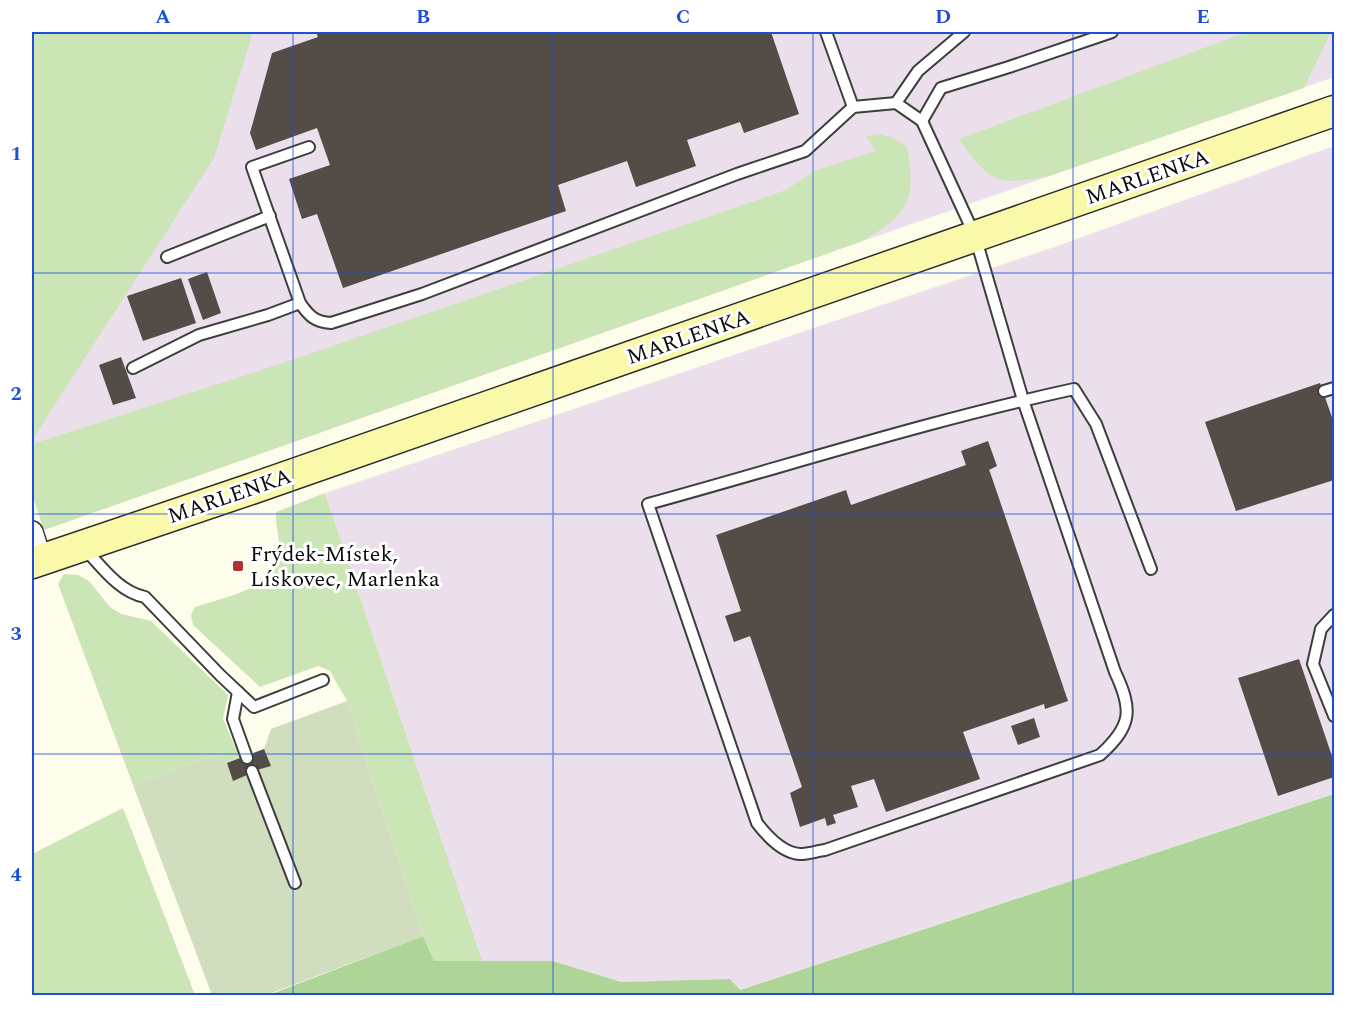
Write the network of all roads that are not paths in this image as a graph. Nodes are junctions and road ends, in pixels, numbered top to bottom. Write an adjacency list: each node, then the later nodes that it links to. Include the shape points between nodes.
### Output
1 (826, 32): 5 (lane)
2 (964, 32): 4 (lane, via 918,71)
3 (1112, 32): 7 (lane, via 941,88)
4 (896, 103): 5 (lane); 7 (lane)
5 (853, 107): 12 (lane, via 805,151 422,294 331,323 319,322)
6 (1335, 111): 10 (main road, MARLENKA)
7 (922, 121): 10 (lane)
8 (309, 147): 9 (lane, via 252,167)
9 (270, 216): 11 (lane); 12 (lane)
10 (975, 236): 14 (lane); 16 (main road, MARLENKA)
11 (166, 258)
12 (300, 303): 13 (lane, via 199,335)
13 (133, 368)
14 (1023, 400): 14 (lane, via 1115,672 1126,694 1127,717 1117,739 1100,755 825,850 799,854 779,846 757,823 648,504); 18 (lane, via 1074,389 1096,424)
15 (32, 532): 17 (street)
16 (81, 546): 17 (main road, MARLENKA); 21 (lane, via 124,590 145,597)
17 (36, 561)
18 (1151, 569)
19 (1335, 615): 22 (lane, via 1321,629 1312,664)
20 (323, 680): 21 (lane, via 254,707)
21 (238, 692): 23 (lane, via 233,719)
22 (1335, 716)
23 (247, 758)
24 (252, 771): 25 (lane)
25 (295, 884)

